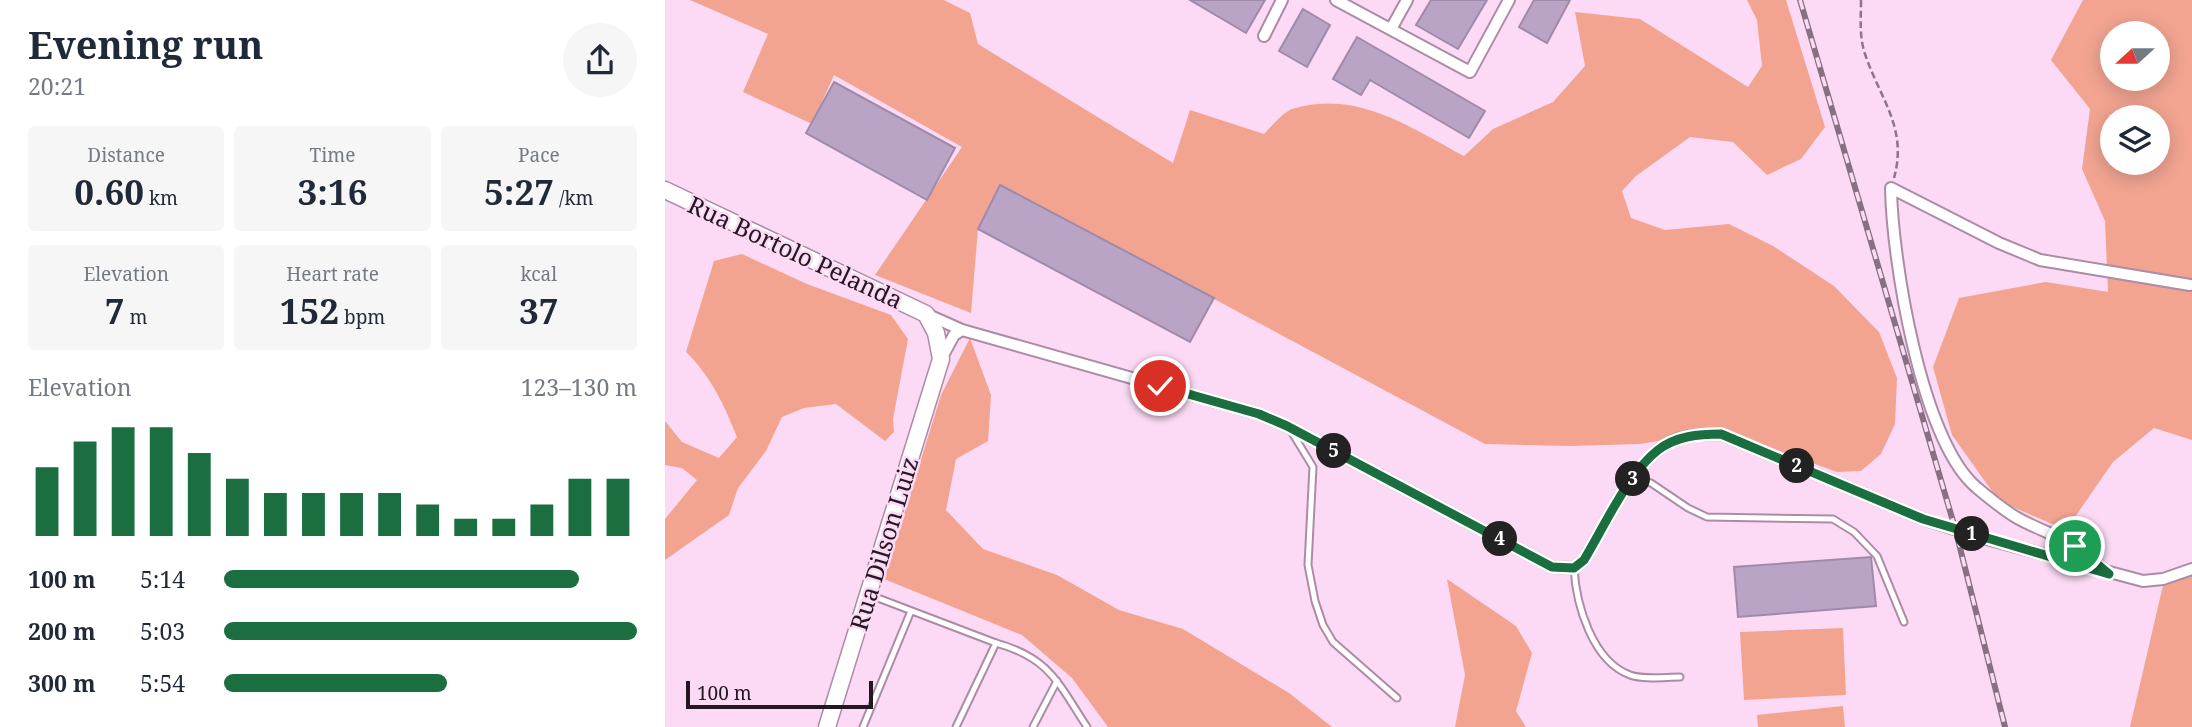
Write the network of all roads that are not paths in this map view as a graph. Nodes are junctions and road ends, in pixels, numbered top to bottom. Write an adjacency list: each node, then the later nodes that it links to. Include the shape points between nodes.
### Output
1 (1282, 0): 6 (street)
2 (1336, 0): 5 (street)
3 (1407, 0): 5 (street)
4 (1509, 0): 5 (street, via 1470,72)
5 (1391, 29)
6 (1264, 36)
7 (665, 190): 9 (street, Rua Bortolo Pelanda)
8 (2190, 285): 16 (street, via 2040,260 1891,188 1909,326 1928,397 1948,448 1983,492 2015,516 2075,546)
9 (926, 314): 10 (street, Rua Bortolo Pelanda); 11 (street, Rua Bortolo Pelanda)
10 (962, 330): 11 (street, via 954,335); 12 (street, Rua Bortolo Pelanda, via 1259,414)
11 (941, 359): 17 (street, Rua Dilson Luiz)
12 (1287, 426): 14 (street, Rua Bortolo Pelanda, via 1552,567); 23 (lane, via 1313,467 1308,565 1324,625 1333,642)
13 (1633, 479): 14 (street, via 1584,560); 16 (street, bridge, via 1658,450 1682,438 1721,434 1923,519); 19 (lane, via 1651,483 1707,517 1833,519 1854,532 1877,556)
14 (1574, 568): 21 (lane, via 1575,589 1602,655 1632,676)
15 (2192, 569): 16 (street, via 2143,581)
16 (2109, 574)
17 (870, 596): 18 (lane); 24 (street, Rua Dilson Luiz)
18 (911, 611): 20 (lane); 25 (lane)
19 (1904, 622)
20 (996, 643): 22 (lane, via 1023,651); 26 (lane)
21 (1680, 677)
22 (1056, 681): 27 (lane); 28 (lane)
23 (1397, 698)
24 (827, 727)
25 (863, 727)
26 (957, 727)
27 (1033, 727)
28 (1087, 727)

